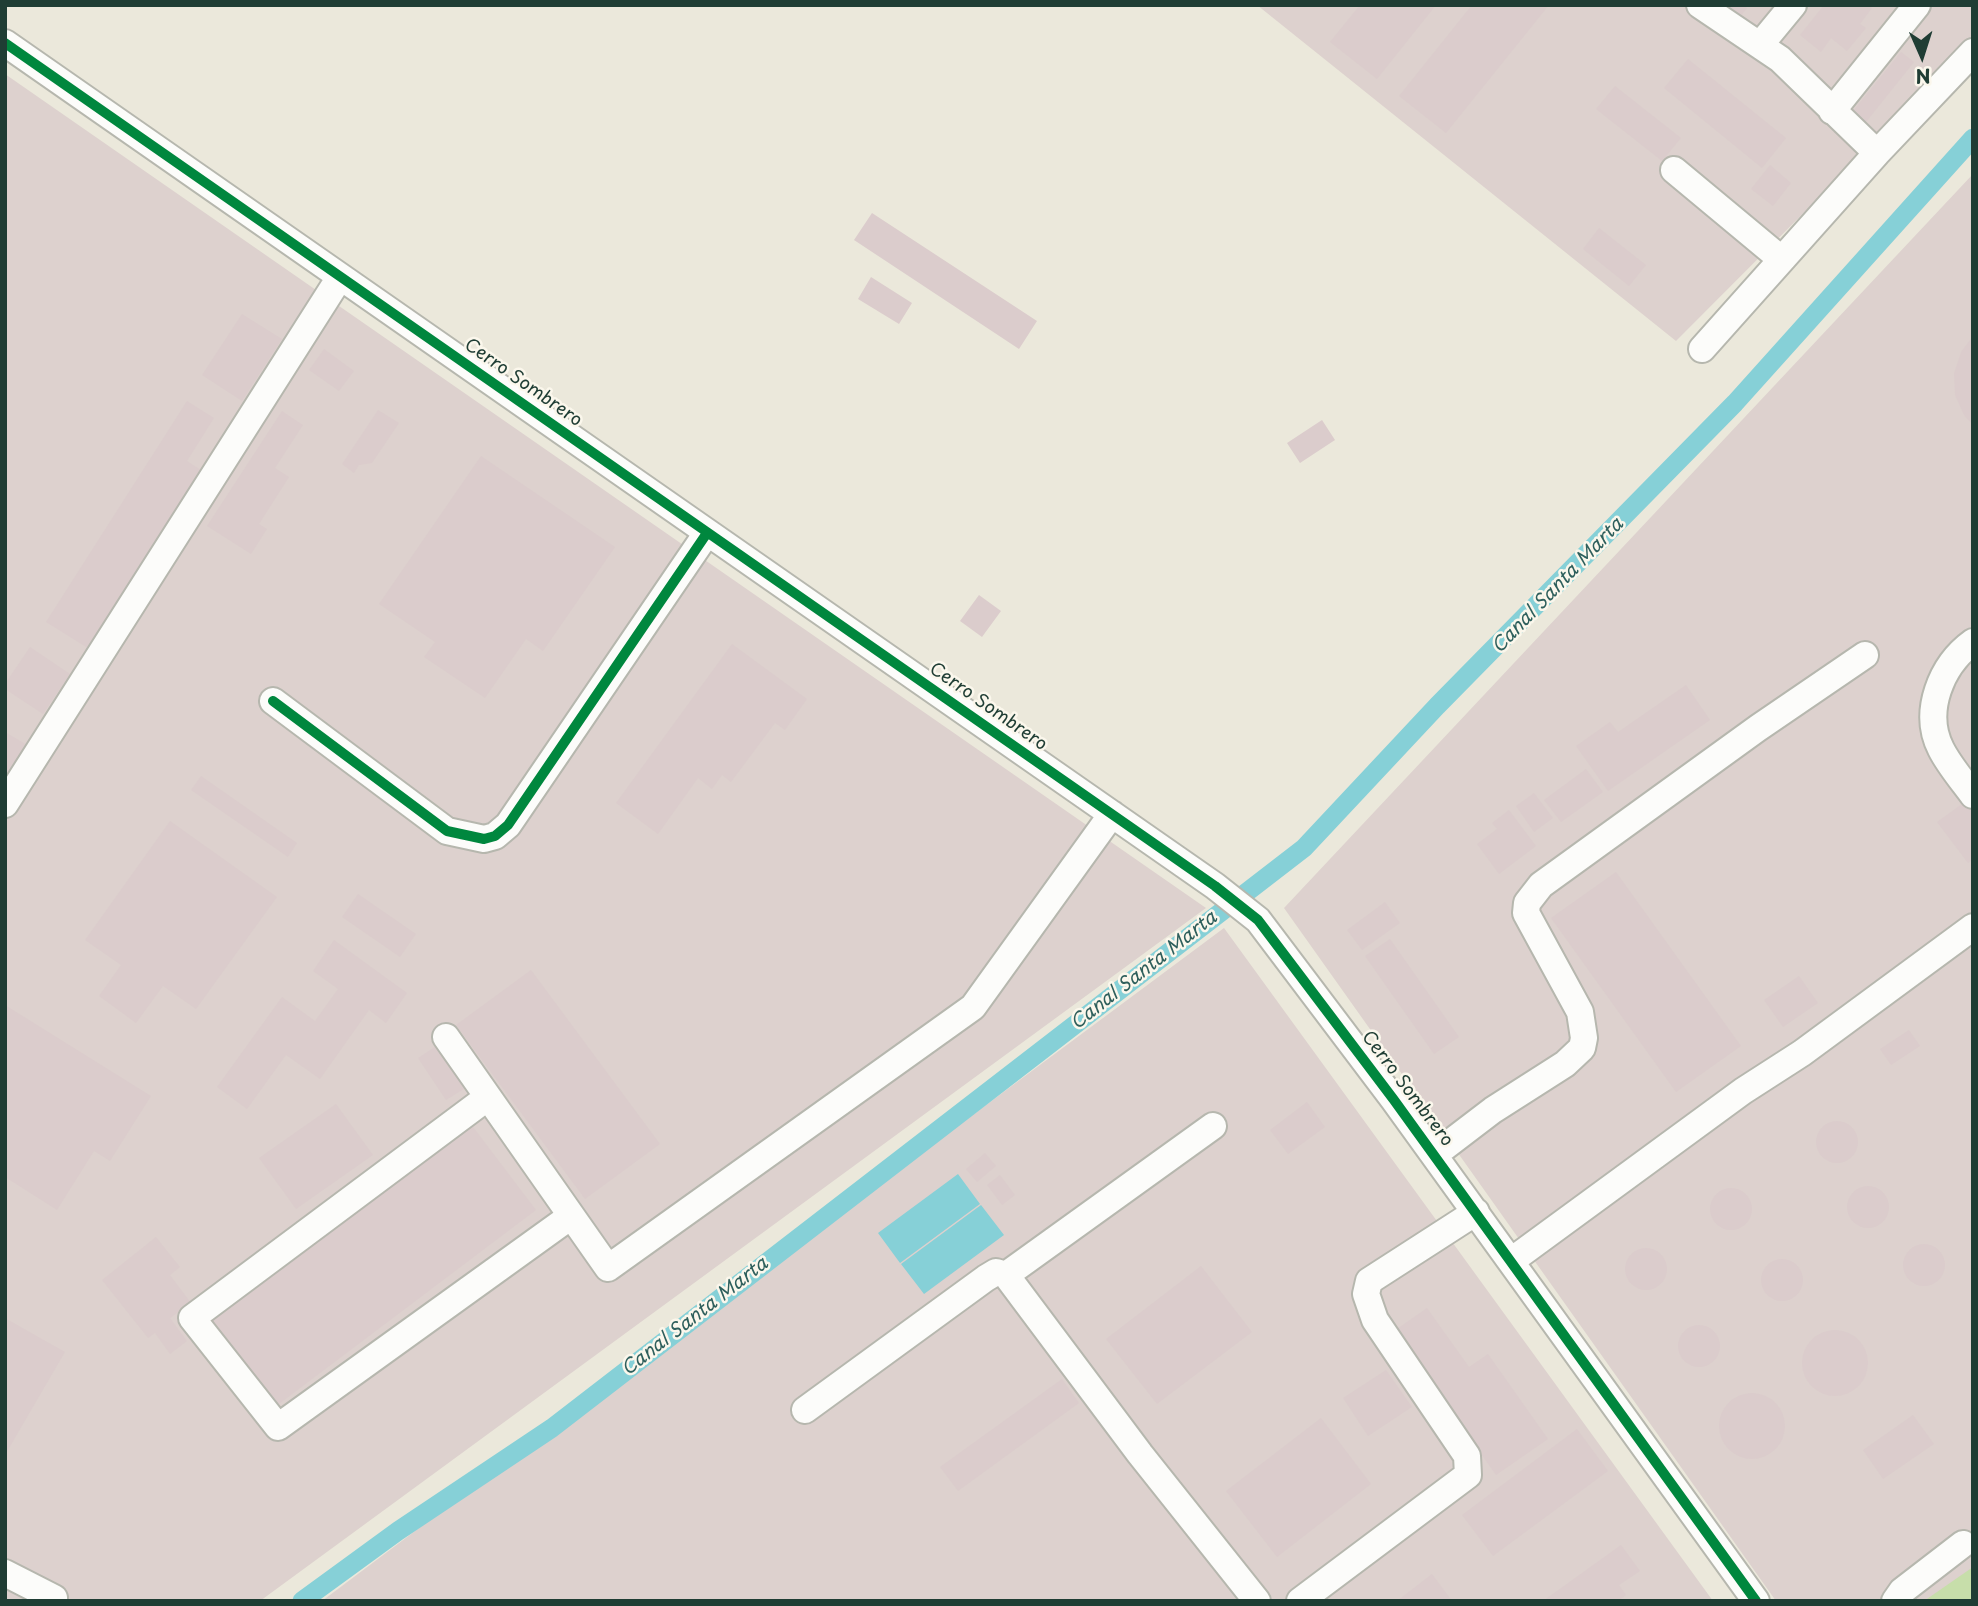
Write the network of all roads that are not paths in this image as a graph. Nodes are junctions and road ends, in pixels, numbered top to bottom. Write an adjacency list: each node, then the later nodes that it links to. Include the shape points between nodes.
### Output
1 (1700, 5): 5 (street)
2 (1793, 5): 5 (street)
3 (1917, 5): 7 (street)
4 (5, 43): 11 (street, Cerro Sombrero)
5 (1760, 45): 7 (street)
6 (1973, 51): 8 (street)
7 (1832, 111): 8 (street)
8 (1877, 153): 10 (street)
9 (1674, 170): 10 (street)
10 (1781, 259): 12 (street)
11 (340, 277): 13 (street, Cerro Sombrero); 18 (street)
12 (1702, 349)
13 (707, 533): 16 (street, via 508,825 495,836 484,839 447,831); 19 (street, Cerro Sombrero)
14 (1973, 642): 17 (street, via 1960,651 1938,685 1933,710 1940,749)
15 (1865, 654): 24 (street, via 1542,886 1527,903 1526,914 1580,1012 1582,1048)
16 (273, 701)
17 (1973, 795)
18 (5, 804)
19 (1112, 814): 24 (street, Cerro Sombrero, via 1258,920); 26 (street, via 974,1007 608,1268)
20 (1973, 927): 27 (street)
21 (446, 1037): 22 (street)
22 (488, 1097): 26 (street); 26 (street, via 192,1318 278,1427)
23 (1213, 1126): 28 (street)
24 (1434, 1155): 25 (street, Cerro Sombrero)
25 (1476, 1212): 27 (street, Cerro Sombrero); 34 (street, via 1369,1280 1366,1294 1375,1320 1467,1456 1468,1475)
26 (571, 1216)
27 (1511, 1261): 35 (street, Cerro Sombrero)
28 (1006, 1275): 29 (street, via 996,1272 986,1278); 33 (street)
29 (805, 1410)
30 (1963, 1544): 36 (street)
31 (5, 1573): 32 (street)
32 (54, 1598)
33 (1257, 1601)
34 (1300, 1601)
35 (1756, 1601)
36 (1895, 1601)

